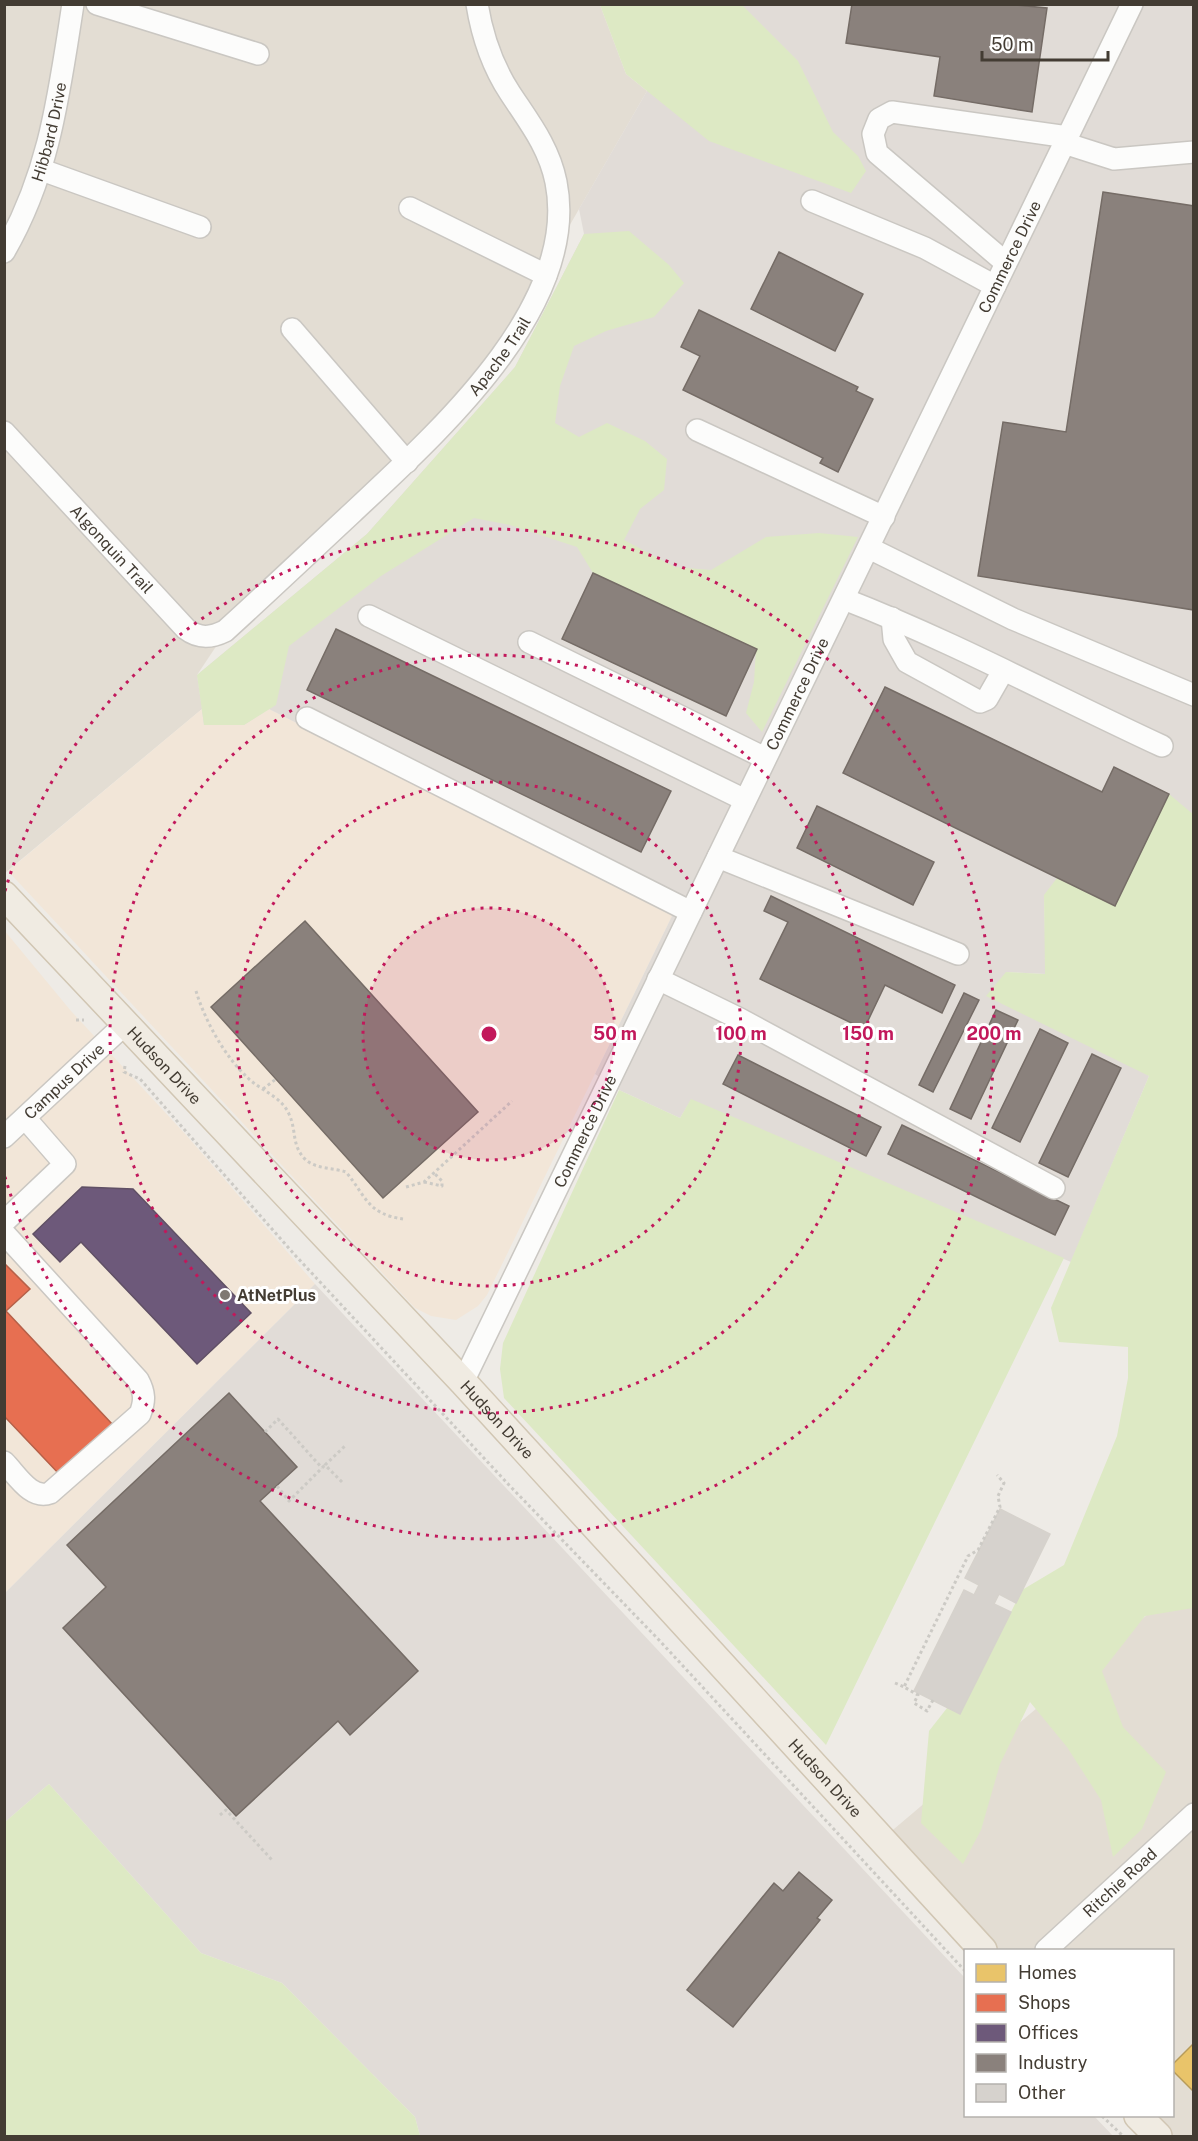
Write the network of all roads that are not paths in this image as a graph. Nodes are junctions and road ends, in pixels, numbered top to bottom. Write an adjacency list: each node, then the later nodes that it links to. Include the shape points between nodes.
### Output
1 (73, 4): 8 (street, Hibbard Drive)
2 (97, 4): 5 (street)
3 (477, 4): 14 (street, Apache Trail, via 500,75 539,135 551,164 558,219)
4 (1131, 4): 6 (street, Commerce Drive)
5 (258, 54)
6 (1066, 140): 7 (street, via 1114,159); 13 (street, Commerce Drive); 13 (street, via 892,112 879,119 873,134 877,153)
7 (1194, 152)
8 (42, 170): 11 (street); 12 (street, Hibbard Drive, via 21,223)
9 (812, 201): 15 (street, via 925,248)
10 (410, 208): 14 (street)
11 (200, 227)
12 (4, 252)
13 (1006, 262): 15 (street, Commerce Drive)
14 (546, 275): 19 (street, Apache Trail, via 497,362 449,422)
15 (995, 286): 20 (street, Commerce Drive)
16 (292, 329): 19 (street)
17 (697, 430): 20 (street)
18 (4, 432): 25 (street, Algonquin Trail, via 186,629 208,637)
19 (407, 462): 25 (street, Apache Trail)
20 (884, 517): 21 (street, Commerce Drive)
21 (869, 548): 22 (street, Commerce Drive); 28 (street, via 1013,619)
22 (844, 599): 24 (street); 31 (street, Commerce Drive)
23 (369, 616): 32 (street)
24 (892, 618): 27 (street); 27 (street, via 894,639 907,662 980,702 987,699)
25 (229, 627)
26 (529, 642): 31 (street)
27 (1003, 671): 30 (street)
28 (1194, 695)
29 (307, 718): 35 (street)
30 (1162, 746)
31 (765, 758): 32 (street, Commerce Drive)
32 (745, 800): 33 (street, Commerce Drive)
33 (718, 857): 35 (street, Commerce Drive); 36 (street)
34 (4, 895): 38 (main road, Hudson Drive)
35 (691, 912): 37 (street, Commerce Drive)
36 (958, 954)
37 (658, 979): 41 (street); 44 (street, Commerce Drive)
38 (124, 1025): 39 (street, Campus Drive); 44 (main road, Hudson Drive)
39 (25, 1118): 40 (street, Campus Drive); 42 (street, via 65,1164)
40 (4, 1137)
41 (1054, 1188)
42 (4, 1222)
43 (4, 1233): 45 (street, via 138,1380 144,1402 140,1414 50,1493 34,1493)
44 (463, 1382): 47 (main road, Hudson Drive)
45 (4, 1462)
46 (1194, 1814): 48 (street, Ritchie Road)
47 (982, 1949)
48 (1047, 1949)
49 (1140, 2117): 50 (main road)
50 (1158, 2136)

